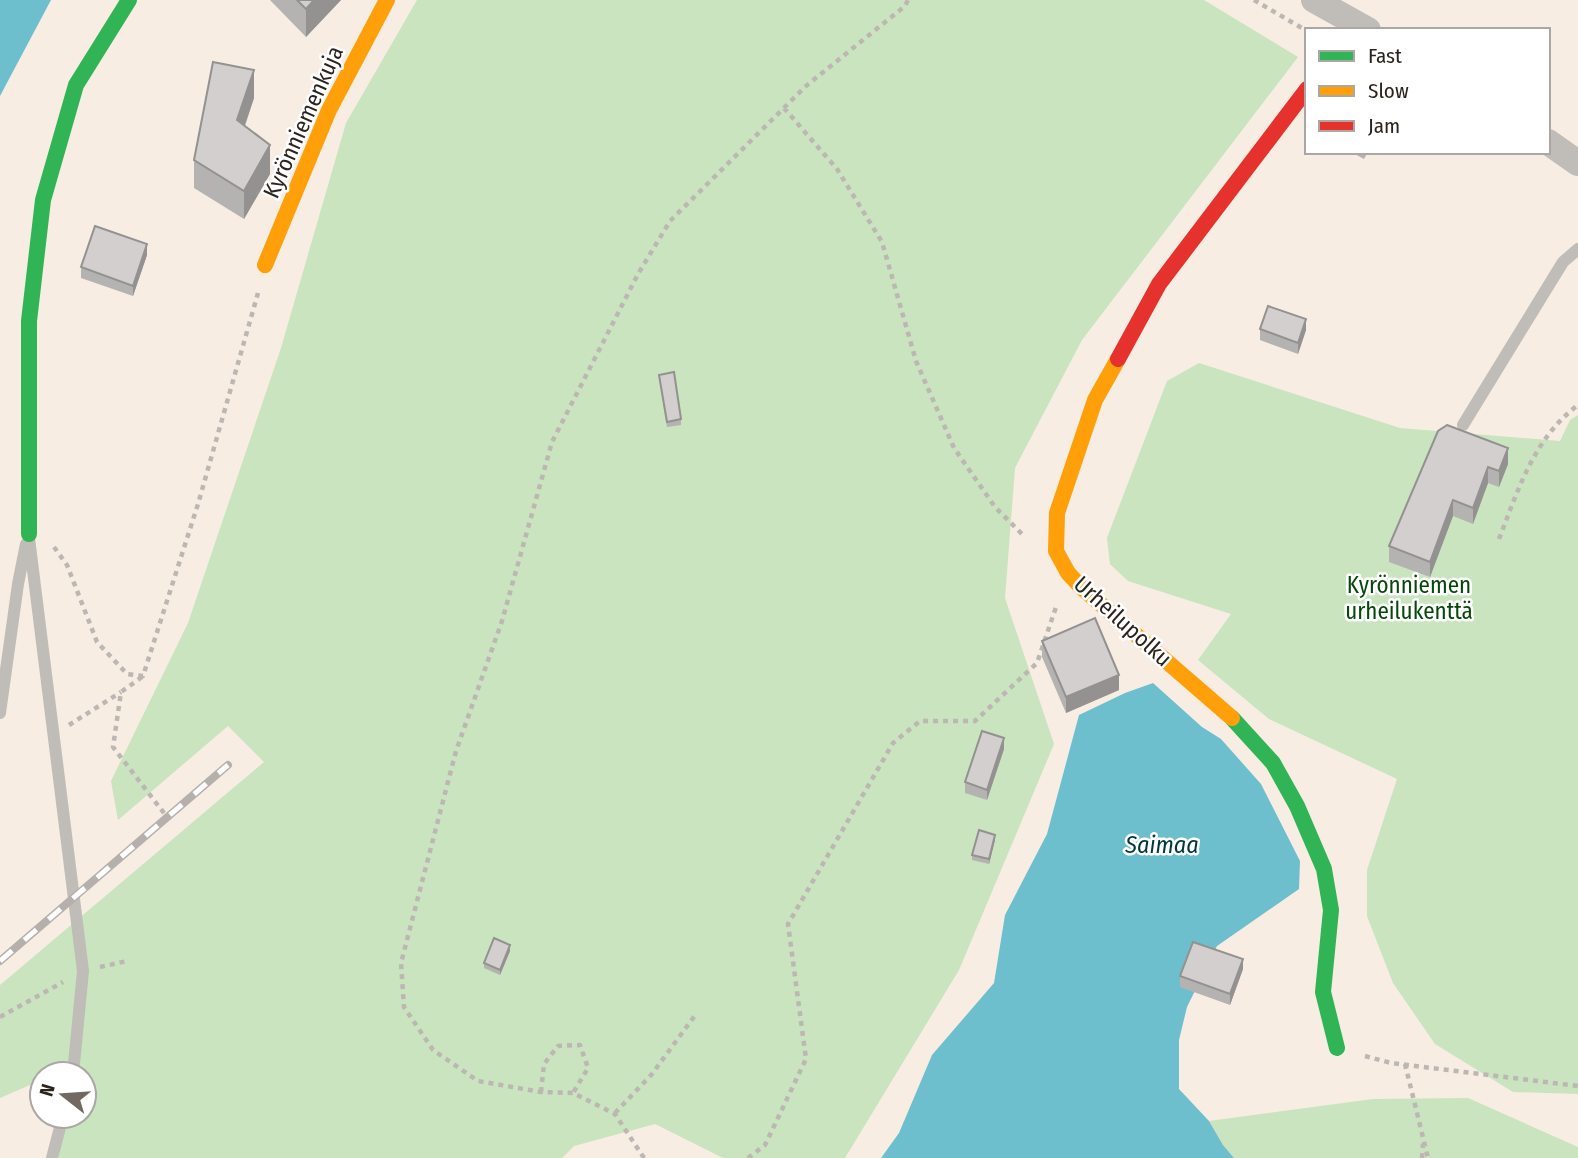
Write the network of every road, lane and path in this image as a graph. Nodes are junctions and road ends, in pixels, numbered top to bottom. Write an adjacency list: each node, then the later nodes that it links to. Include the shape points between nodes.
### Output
1 (129, 0): 16 (street, via 76,85 43,200 29,321)
2 (387, 0): 13 (street, Kyrönniemenkuja, via 329,110)
3 (908, 0): 9 (path)
4 (1254, 0): 7 (path)
5 (1314, 0): 6 (street)
6 (1358, 27)
7 (1305, 30)
8 (1305, 92): 19 (street, via 1160,284 1095,400 1057,513)
9 (784, 108): 19 (path, via 837,169 882,242 916,361 954,448 995,507 1022,536); 31 (path, via 670,221 552,442 502,621 456,751 401,963 404,1007 433,1050 478,1081)
10 (1550, 143): 11 (street)
11 (1578, 163)
12 (1578, 249): 15 (lane, via 1563,262)
13 (265, 265): 21 (path, via 198,504)
14 (1578, 405): 17 (path, via 1549,433 1527,467)
15 (1464, 425)
16 (29, 534): 23 (lane); 24 (lane)
17 (1499, 539)
18 (52, 545): 21 (path, via 67,565 97,642 127,674)
19 (1056, 551): 20 (street, Urheilupolku)
20 (1068, 573): 27 (street, Urheilupolku, via 1240,725 1272,764 1297,806 1324,869 1331,910 1323,992); 38 (path, via 1037,663 975,720 920,721 893,743 788,924 806,1059 765,1146)
21 (143, 676): 22 (path)
22 (121, 692): 24 (path); 25 (path, via 113,747)
23 (0, 713)
24 (54, 734): 28 (lane, via 83,971)
25 (167, 817)
26 (696, 1014): 33 (path, via 652,1074)
27 (1337, 1048): 29 (path)
28 (74, 1060)
29 (1405, 1064): 30 (path); 35 (path)
30 (1578, 1086)
31 (541, 1092): 32 (path); 32 (path, via 544,1064 558,1046 580,1045 588,1069)
32 (573, 1093): 33 (path)
33 (615, 1114): 37 (path)
34 (59, 1130): 36 (lane)
35 (1423, 1140): 39 (path); 40 (path)
36 (52, 1158)
37 (644, 1158)
38 (748, 1158)
39 (1422, 1158)
40 (1428, 1158)

